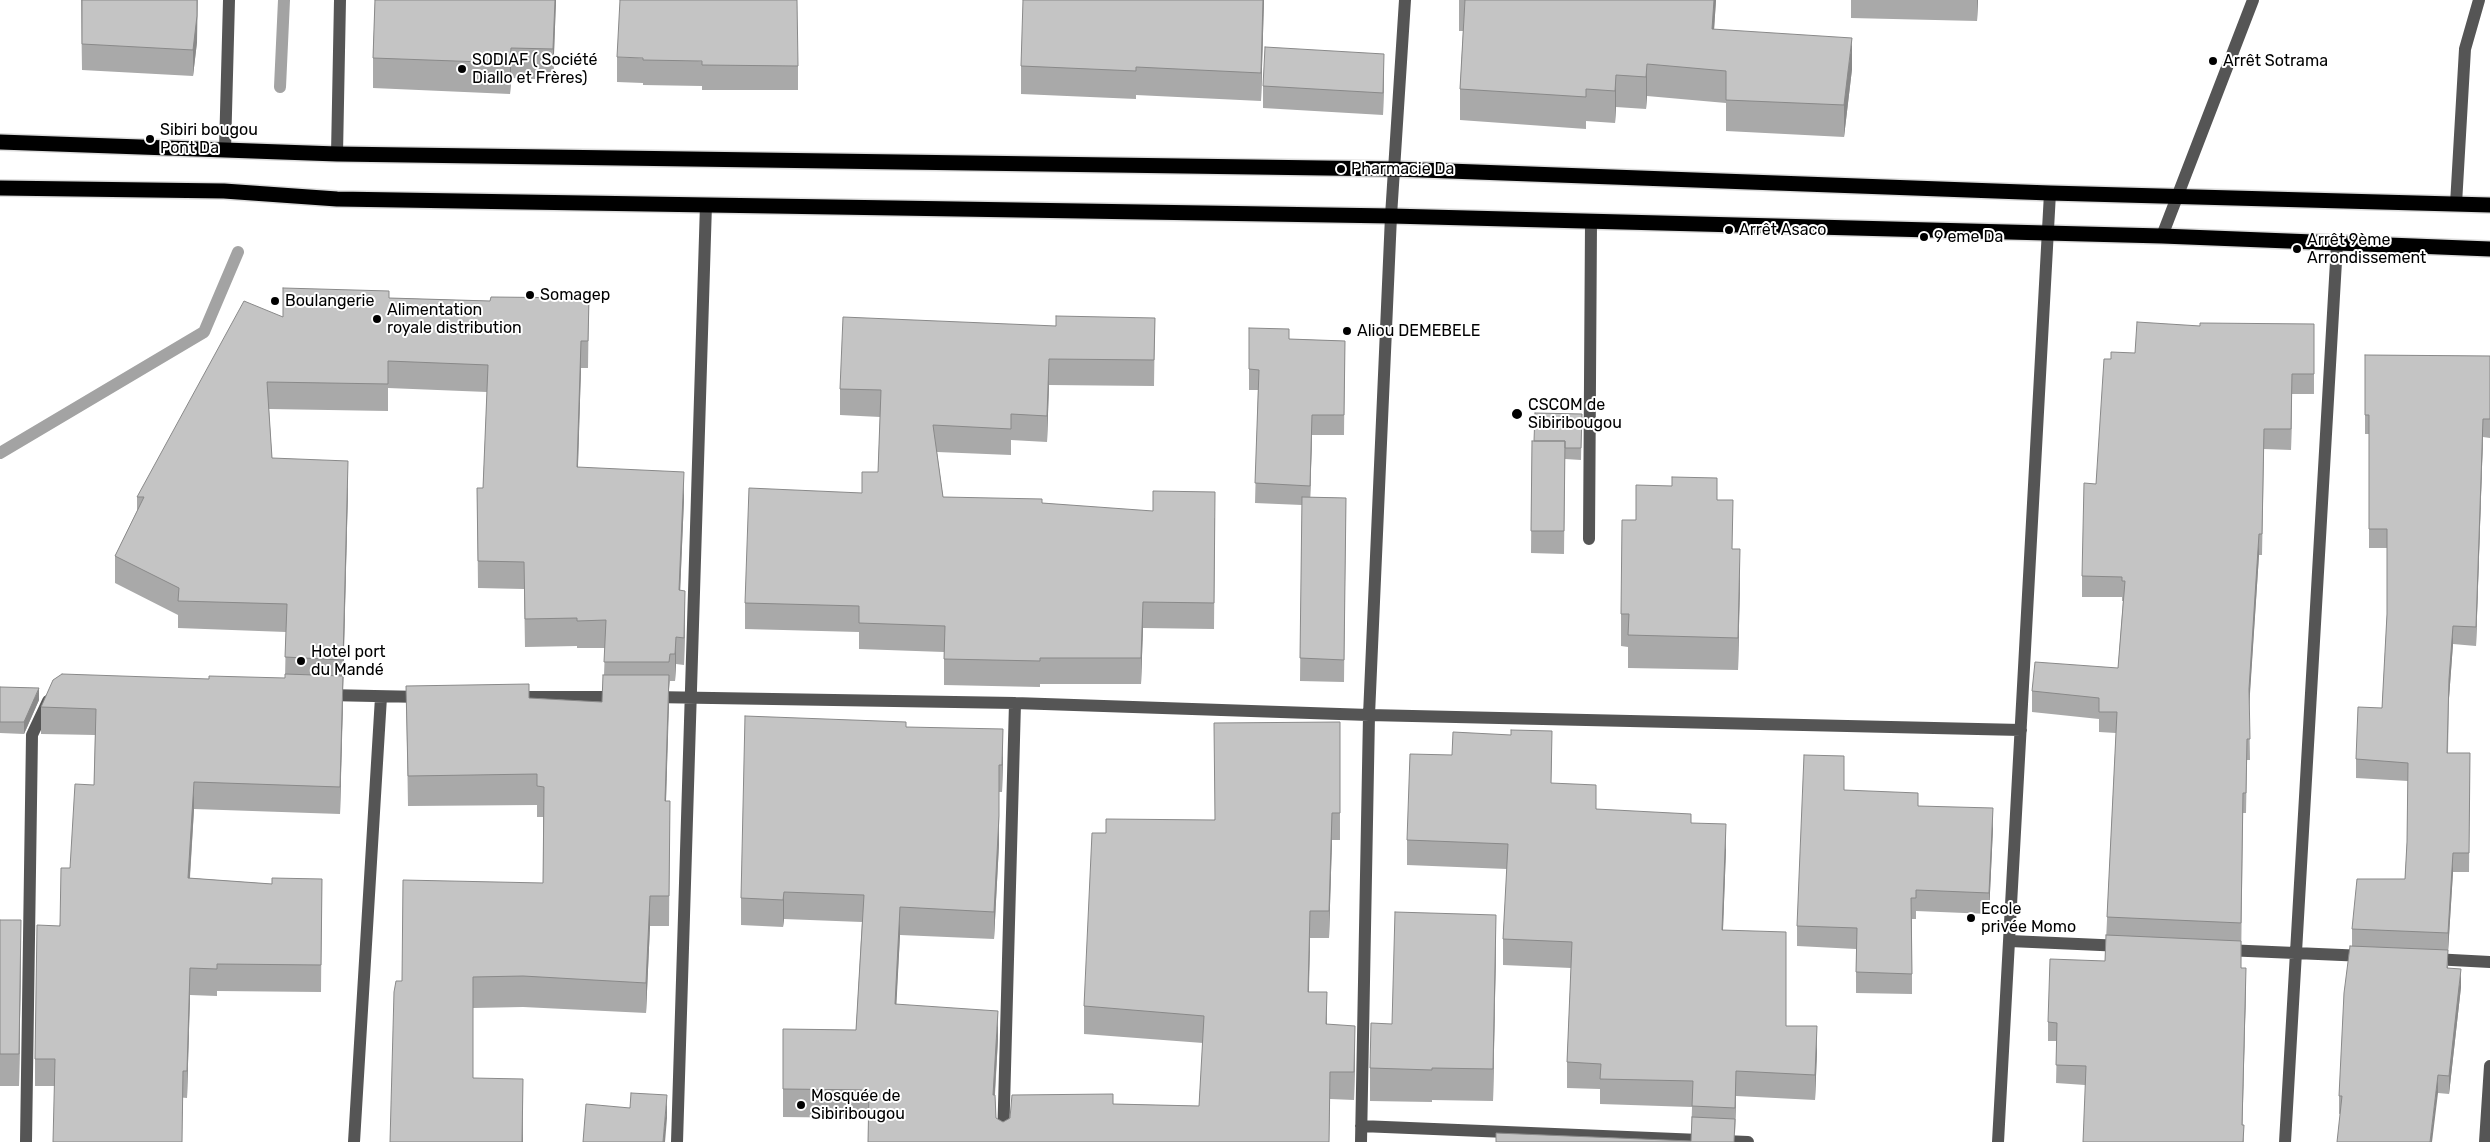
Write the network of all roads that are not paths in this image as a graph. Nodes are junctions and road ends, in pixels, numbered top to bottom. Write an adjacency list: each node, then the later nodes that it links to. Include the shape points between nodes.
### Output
1 (228, 0): 7 (street)
2 (340, 0): 8 (street)
3 (1405, 0): 9 (street)
4 (2253, 0): 12 (street)
5 (2479, 0): 14 (street, via 2465,49)
6 (0, 142): 7 (highway)
7 (225, 150): 8 (highway)
8 (337, 154): 9 (highway)
9 (1394, 169): 11 (highway); 16 (street)
10 (0, 188): 13 (highway, via 224,191 337,199)
11 (2050, 192): 12 (highway); 18 (street)
12 (2179, 196): 14 (highway); 19 (street)
13 (706, 204): 16 (highway); 28 (street)
14 (2456, 204): 15 (highway)
15 (2490, 205)
16 (1391, 216): 17 (highway); 30 (street)
17 (1591, 222): 18 (highway); 22 (street)
18 (2048, 233): 19 (highway); 31 (street)
19 (2162, 236): 20 (highway)
20 (2337, 244): 21 (highway); 35 (street)
21 (2490, 249)
22 (1589, 539)
23 (60, 692): 41 (street, via 47,701 32,735)
24 (311, 694): 25 (street)
25 (381, 697): 26 (street); 42 (street)
26 (439, 697)
27 (498, 697): 28 (street)
28 (692, 697): 29 (street); 43 (street)
29 (1015, 703): 30 (street); 44 (street)
30 (1369, 715): 31 (street); 40 (street)
31 (2021, 730): 32 (street)
32 (2010, 941): 33 (street); 47 (street)
33 (2138, 946)
34 (2217, 950): 35 (street)
35 (2296, 953): 36 (street); 48 (street)
36 (2373, 956)
37 (2422, 959): 38 (street)
38 (2490, 962)
39 (2490, 1066): 49 (street)
40 (1361, 1126): 45 (street); 46 (street)
41 (26, 1142)
42 (354, 1142)
43 (677, 1142)
44 (1003, 1142)
45 (1361, 1142)
46 (1748, 1142)
47 (1998, 1142)
48 (2285, 1142)
49 (2485, 1142)

